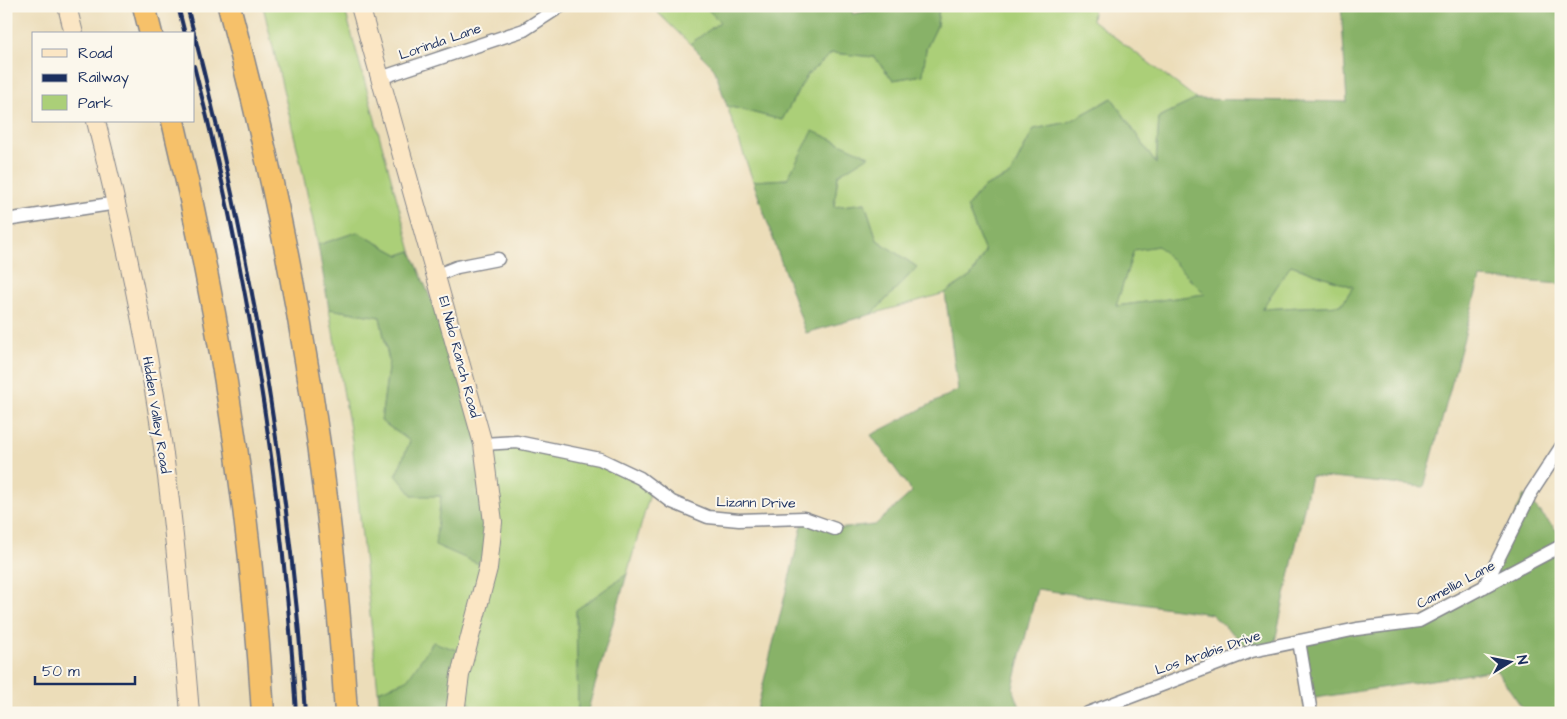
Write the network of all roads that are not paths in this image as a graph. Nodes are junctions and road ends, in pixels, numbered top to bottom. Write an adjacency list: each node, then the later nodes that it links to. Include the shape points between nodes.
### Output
1 (67, 6): 6 (street)
2 (144, 6): 7 (highway)
3 (229, 6): 23 (highway, via 274,193 306,364 330,536)
4 (360, 6): 8 (street, El Nido Ranch Road)
5 (561, 6): 8 (street, Lorinda Lane, via 524,30)
6 (74, 32)
7 (150, 32)
8 (380, 78): 14 (street, El Nido Ranch Road)
9 (96, 122): 11 (street, Hidden Valley Road)
10 (173, 122): 22 (highway, via 230,409 247,534)
11 (116, 203): 12 (street); 21 (street, Hidden Valley Road, via 155,397 180,585)
12 (6, 220)
13 (498, 259): 14 (street, via 457,267)
14 (437, 275): 15 (street, El Nido Ranch Road)
15 (483, 444): 17 (street, Lizann Drive, via 517,442 600,459 640,478 672,502 708,517 739,520 804,518); 24 (street, El Nido Ranch Road, via 493,522 488,568 460,676)
16 (1561, 446): 19 (street, via 1531,493)
17 (835, 529)
18 (1561, 546): 19 (street, Camellia Lane)
19 (1484, 587): 20 (street, Camellia Lane, via 1419,621)
20 (1299, 641): 25 (street, Los Arabis Drive, via 1252,651); 26 (street)
21 (190, 713)
22 (263, 713)
23 (346, 713)
24 (456, 713)
25 (1088, 713)
26 (1311, 713)

